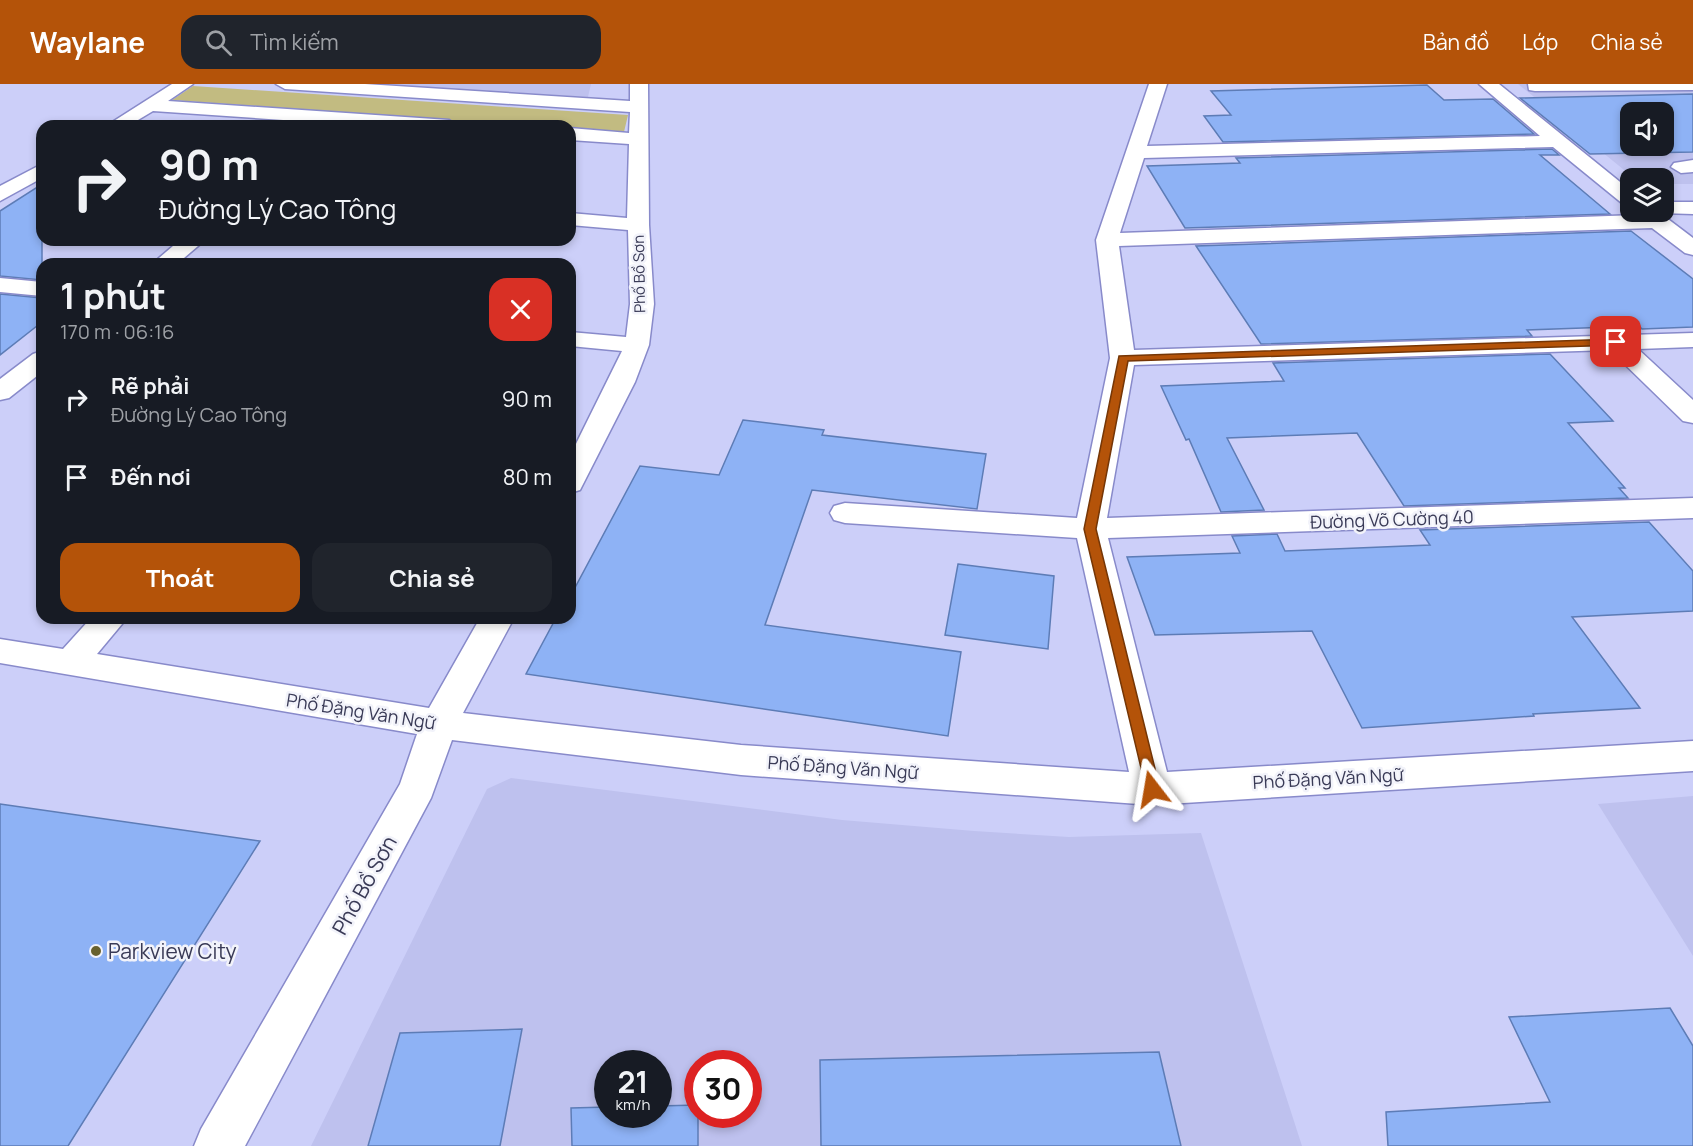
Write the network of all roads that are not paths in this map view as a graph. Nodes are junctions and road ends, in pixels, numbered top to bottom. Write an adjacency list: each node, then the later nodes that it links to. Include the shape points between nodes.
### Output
1 (184, 84): 9 (street)
2 (285, 84): 7 (street)
3 (639, 84): 10 (street, Phố Bồ Sơn)
4 (1158, 84): 16 (street)
5 (1488, 84): 15 (street)
6 (1693, 85): 8 (street)
7 (350, 86): 10 (street)
8 (1535, 86)
9 (149, 105): 11 (street); 12 (street)
10 (639, 108): 14 (street, Phố Bồ Sơn)
11 (125, 120)
12 (320, 120)
13 (576, 134): 14 (street)
14 (640, 139): 25 (street, Phố Bồ Sơn)
15 (1558, 141): 16 (street); 18 (street)
16 (1135, 152): 26 (street)
17 (36, 174): 19 (street)
18 (1620, 192)
19 (0, 195)
20 (1693, 207): 21 (street)
21 (1674, 210)
22 (1620, 216): 26 (street)
23 (576, 220): 25 (street)
24 (1664, 222): 28 (street)
25 (638, 225): 35 (street, Phố Bồ Sơn, via 642,304)
26 (1107, 240): 36 (street)
27 (186, 246): 29 (street)
28 (1693, 248)
29 (171, 258)
30 (0, 285): 31 (street)
31 (36, 288)
32 (576, 340): 35 (street)
33 (1693, 340): 34 (street)
34 (1616, 342): 36 (street); 39 (street)
35 (637, 345): 40 (street, Phố Bồ Sơn)
36 (1123, 358): 43 (street)
37 (36, 364): 38 (street)
38 (0, 392)
39 (1693, 415)
40 (576, 472)
41 (1693, 508): 43 (street, Đường Võ Cường 40)
42 (845, 513): 43 (street, Đường Võ Cường 40)
43 (1090, 529): 50 (street)
44 (105, 624): 47 (street)
45 (494, 624): 48 (street, Phố Bồ Sơn)
46 (0, 651): 47 (street, Phố Đặng Văn Ngữ)
47 (71, 662): 48 (street, Phố Đặng Văn Ngữ)
48 (439, 724): 50 (street, Phố Đặng Văn Ngữ, via 741,760); 51 (street, Phố Bồ Sơn, via 418,787)
49 (1693, 756): 50 (street, Phố Đặng Văn Ngữ)
50 (1152, 789)
51 (218, 1146)

